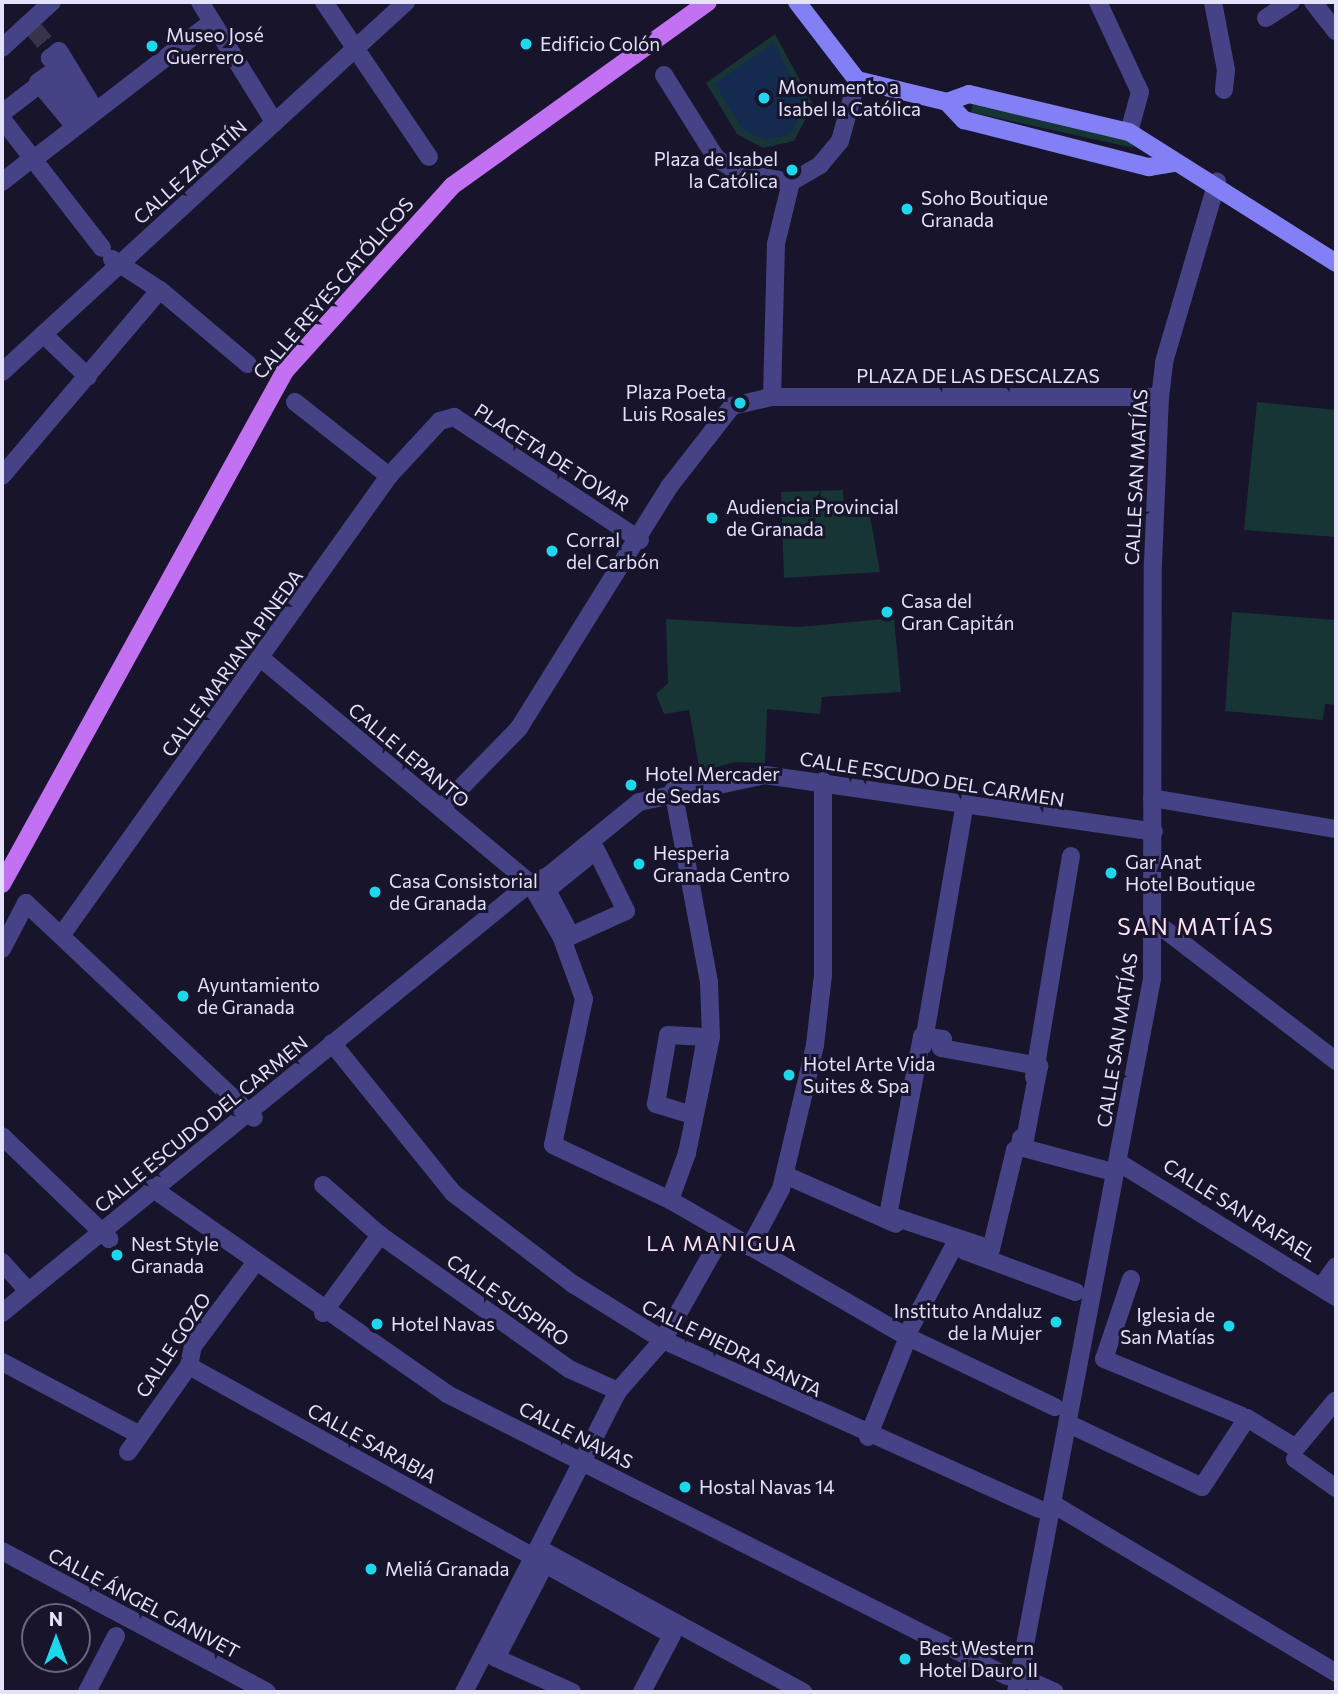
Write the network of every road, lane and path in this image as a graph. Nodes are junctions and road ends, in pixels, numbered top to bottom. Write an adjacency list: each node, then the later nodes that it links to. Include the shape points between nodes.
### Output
1 (52, 2): 15 (street)
2 (200, 2): 12 (street)
3 (324, 2): 14 (street)
4 (406, 2): 14 (street, CALLE ZACATÍN)
5 (708, 2): 55 (main road, CALLE REYES CATÓLICOS, via 444,193 285,371)
6 (797, 2): 18 (main road)
7 (1098, 2): 25 (street, via 1140,92)
8 (1213, 2): 19 (street)
9 (1291, 2): 11 (street)
10 (1313, 2): 13 (street)
11 (1266, 18)
12 (212, 22): 22 (street); 24 (street)
13 (1336, 32)
14 (352, 46): 24 (street, CALLE ZACATÍN); 26 (street)
15 (2, 48)
16 (664, 75): 30 (street, via 716,158 740,173)
17 (46, 79): 21 (street); 22 (street, via 72,123); 22 (street, via 58,68 50,58 60,51 84,83 77,88 92,105)
18 (857, 80): 20 (main road); 30 (street, via 840,141 820,164)
19 (1224, 90)
20 (947, 102): 25 (main road, via 969,94); 28 (main road, via 964,120 1149,167)
21 (2, 113)
22 (85, 116): 27 (street)
23 (2, 119): 27 (street)
24 (275, 123): 32 (street, CALLE ZACATÍN)
25 (1129, 132): 28 (main road)
26 (429, 157)
27 (34, 158): 29 (street); 32 (street)
28 (1175, 163): 31 (main road)
29 (2, 182)
30 (791, 182): 39 (street, via 776,244)
31 (1217, 182): 33 (main road); 40 (street, CALLE SAN MATÍAS, via 1164,362)
32 (110, 257): 34 (street); 35 (street, CALLE ZACATÍN)
33 (1336, 263)
34 (160, 290): 36 (street); 38 (street)
35 (43, 334): 37 (street, CALLE ZACATÍN); 38 (street)
36 (248, 364)
37 (2, 372)
38 (88, 377): 43 (street)
39 (772, 397): 40 (street, PLAZA DE LAS DESCALZAS); 45 (street, via 732,406 668,487)
40 (1160, 397): 49 (street, CALLE SAN MATÍAS)
41 (295, 402): 44 (street)
42 (440, 421): 44 (street, CALLE MARIANA PINEDA); 45 (street, PLACETA DE TOVAR, via 454,417)
43 (2, 476)
44 (389, 477): 46 (street, CALLE MARIANA PINEDA)
45 (640, 540): 50 (street, via 519,728)
46 (262, 659): 50 (street, CALLE LEPANTO); 58 (street, CALLE MARIANA PINEDA)
47 (823, 781): 48 (street, CALLE ESCUDO DEL CARMEN, via 765,775); 51 (street, CALLE ESCUDO DEL CARMEN); 69 (street, via 823,975)
48 (673, 790): 56 (street, CALLE ESCUDO DEL CARMEN, via 639,802); 72 (street, via 709,982 711,1037 687,1153)
49 (1152, 798): 52 (street); 53 (street, CALLE SAN MATÍAS)
50 (441, 808): 56 (street, CALLE LEPANTO)
51 (964, 808): 53 (street, CALLE ESCUDO DEL CARMEN); 60 (street)
52 (1336, 829)
53 (1154, 831): 57 (street, CALLE SAN MATÍAS)
54 (1072, 856): 64 (street)
55 (2, 884)
56 (539, 886): 56 (street, via 596,850 626,911 571,936); 62 (street, CALLE ESCUDO DEL CARMEN); 72 (street, via 584,999 553,1145)
57 (1155, 922): 63 (street); 68 (street, CALLE SAN MATÍAS, via 1152,979)
58 (63, 933): 59 (street, via 26,903); 65 (street)
59 (2, 949)
60 (925, 1036): 64 (street, via 943,1039 941,1048); 73 (street)
61 (706, 1037): 61 (street, via 668,1035 656,1104 692,1115)
62 (332, 1043): 65 (street, CALLE ESCUDO DEL CARMEN); 90 (street, CALLE PIEDRA SANTA, via 453,1193 573,1284)
63 (1336, 1061)
64 (1036, 1065): 67 (street)
65 (249, 1109): 71 (street, CALLE ESCUDO DEL CARMEN)
66 (2, 1136): 75 (street)
67 (1020, 1147): 68 (street, CALLE SAN RAFAEL); 73 (street, via 991,1249)
68 (1112, 1166): 83 (street, CALLE SAN RAFAEL); 97 (street, CALLE SAN MATÍAS)
69 (785, 1175): 73 (street); 78 (street)
70 (323, 1185): 76 (street, CALLE SUSPIRO)
71 (156, 1191): 75 (street, CALLE ESCUDO DEL CARMEN); 80 (street, CALLE NAVAS)
72 (670, 1200): 74 (street)
73 (891, 1219): 77 (street)
74 (724, 1232): 78 (street); 90 (street)
75 (102, 1233): 84 (street, CALLE ESCUDO DEL CARMEN)
76 (380, 1235): 88 (street); 93 (street, CALLE SUSPIRO, via 569,1369)
77 (954, 1246): 85 (street); 89 (street)
78 (750, 1247): 89 (street)
79 (2, 1262): 84 (street)
80 (255, 1263): 88 (street, CALLE NAVAS); 92 (street, CALLE GOZO, via 193,1346)
81 (1336, 1266): 83 (street)
82 (1131, 1279): 96 (street, via 1104,1359)
83 (1322, 1286): 86 (street, CALLE SAN RAFAEL)
84 (28, 1291): 87 (street, CALLE ESCUDO DEL CARMEN)
85 (1076, 1292)
86 (1336, 1297)
87 (2, 1313)
88 (323, 1313): 102 (street, CALLE NAVAS, via 447,1394)
89 (907, 1336): 95 (street); 99 (street)
90 (663, 1340): 93 (street); 99 (street, CALLE PIEDRA SANTA)
91 (2, 1362): 98 (street)
92 (189, 1366): 98 (street, CALLE GOZO); 106 (street, CALLE SARABIA)
93 (618, 1391): 102 (street)
94 (1336, 1400): 97 (street, via 1296,1448 1247,1418 1202,1487)
95 (1055, 1407)
96 (1242, 1416)
97 (1069, 1424): 104 (street, CALLE SAN MATÍAS)
98 (138, 1434): 100 (street, CALLE GOZO)
99 (868, 1437): 104 (street, CALLE PIEDRA SANTA)
100 (128, 1452)
101 (1295, 1459): 103 (street)
102 (581, 1462): 106 (street); 109 (street, CALLE NAVAS)
103 (1336, 1488)
104 (1046, 1507): 108 (street, CALLE PIEDRA SANTA); 109 (street, CALLE SAN MATÍAS)
105 (2, 1551): 111 (street, CALLE ÁNGEL GANIVET)
106 (536, 1552): 112 (street); 115 (street, CALLE SARABIA)
107 (116, 1636): 110 (street)
108 (1336, 1673)
109 (1014, 1681): 116 (street, CALLE NAVAS)
110 (87, 1692)
111 (267, 1692)
112 (464, 1692)
113 (572, 1692): 114 (street, via 496,1658 545,1564 671,1635)
114 (642, 1692)
115 (803, 1692)
116 (1055, 1692)

